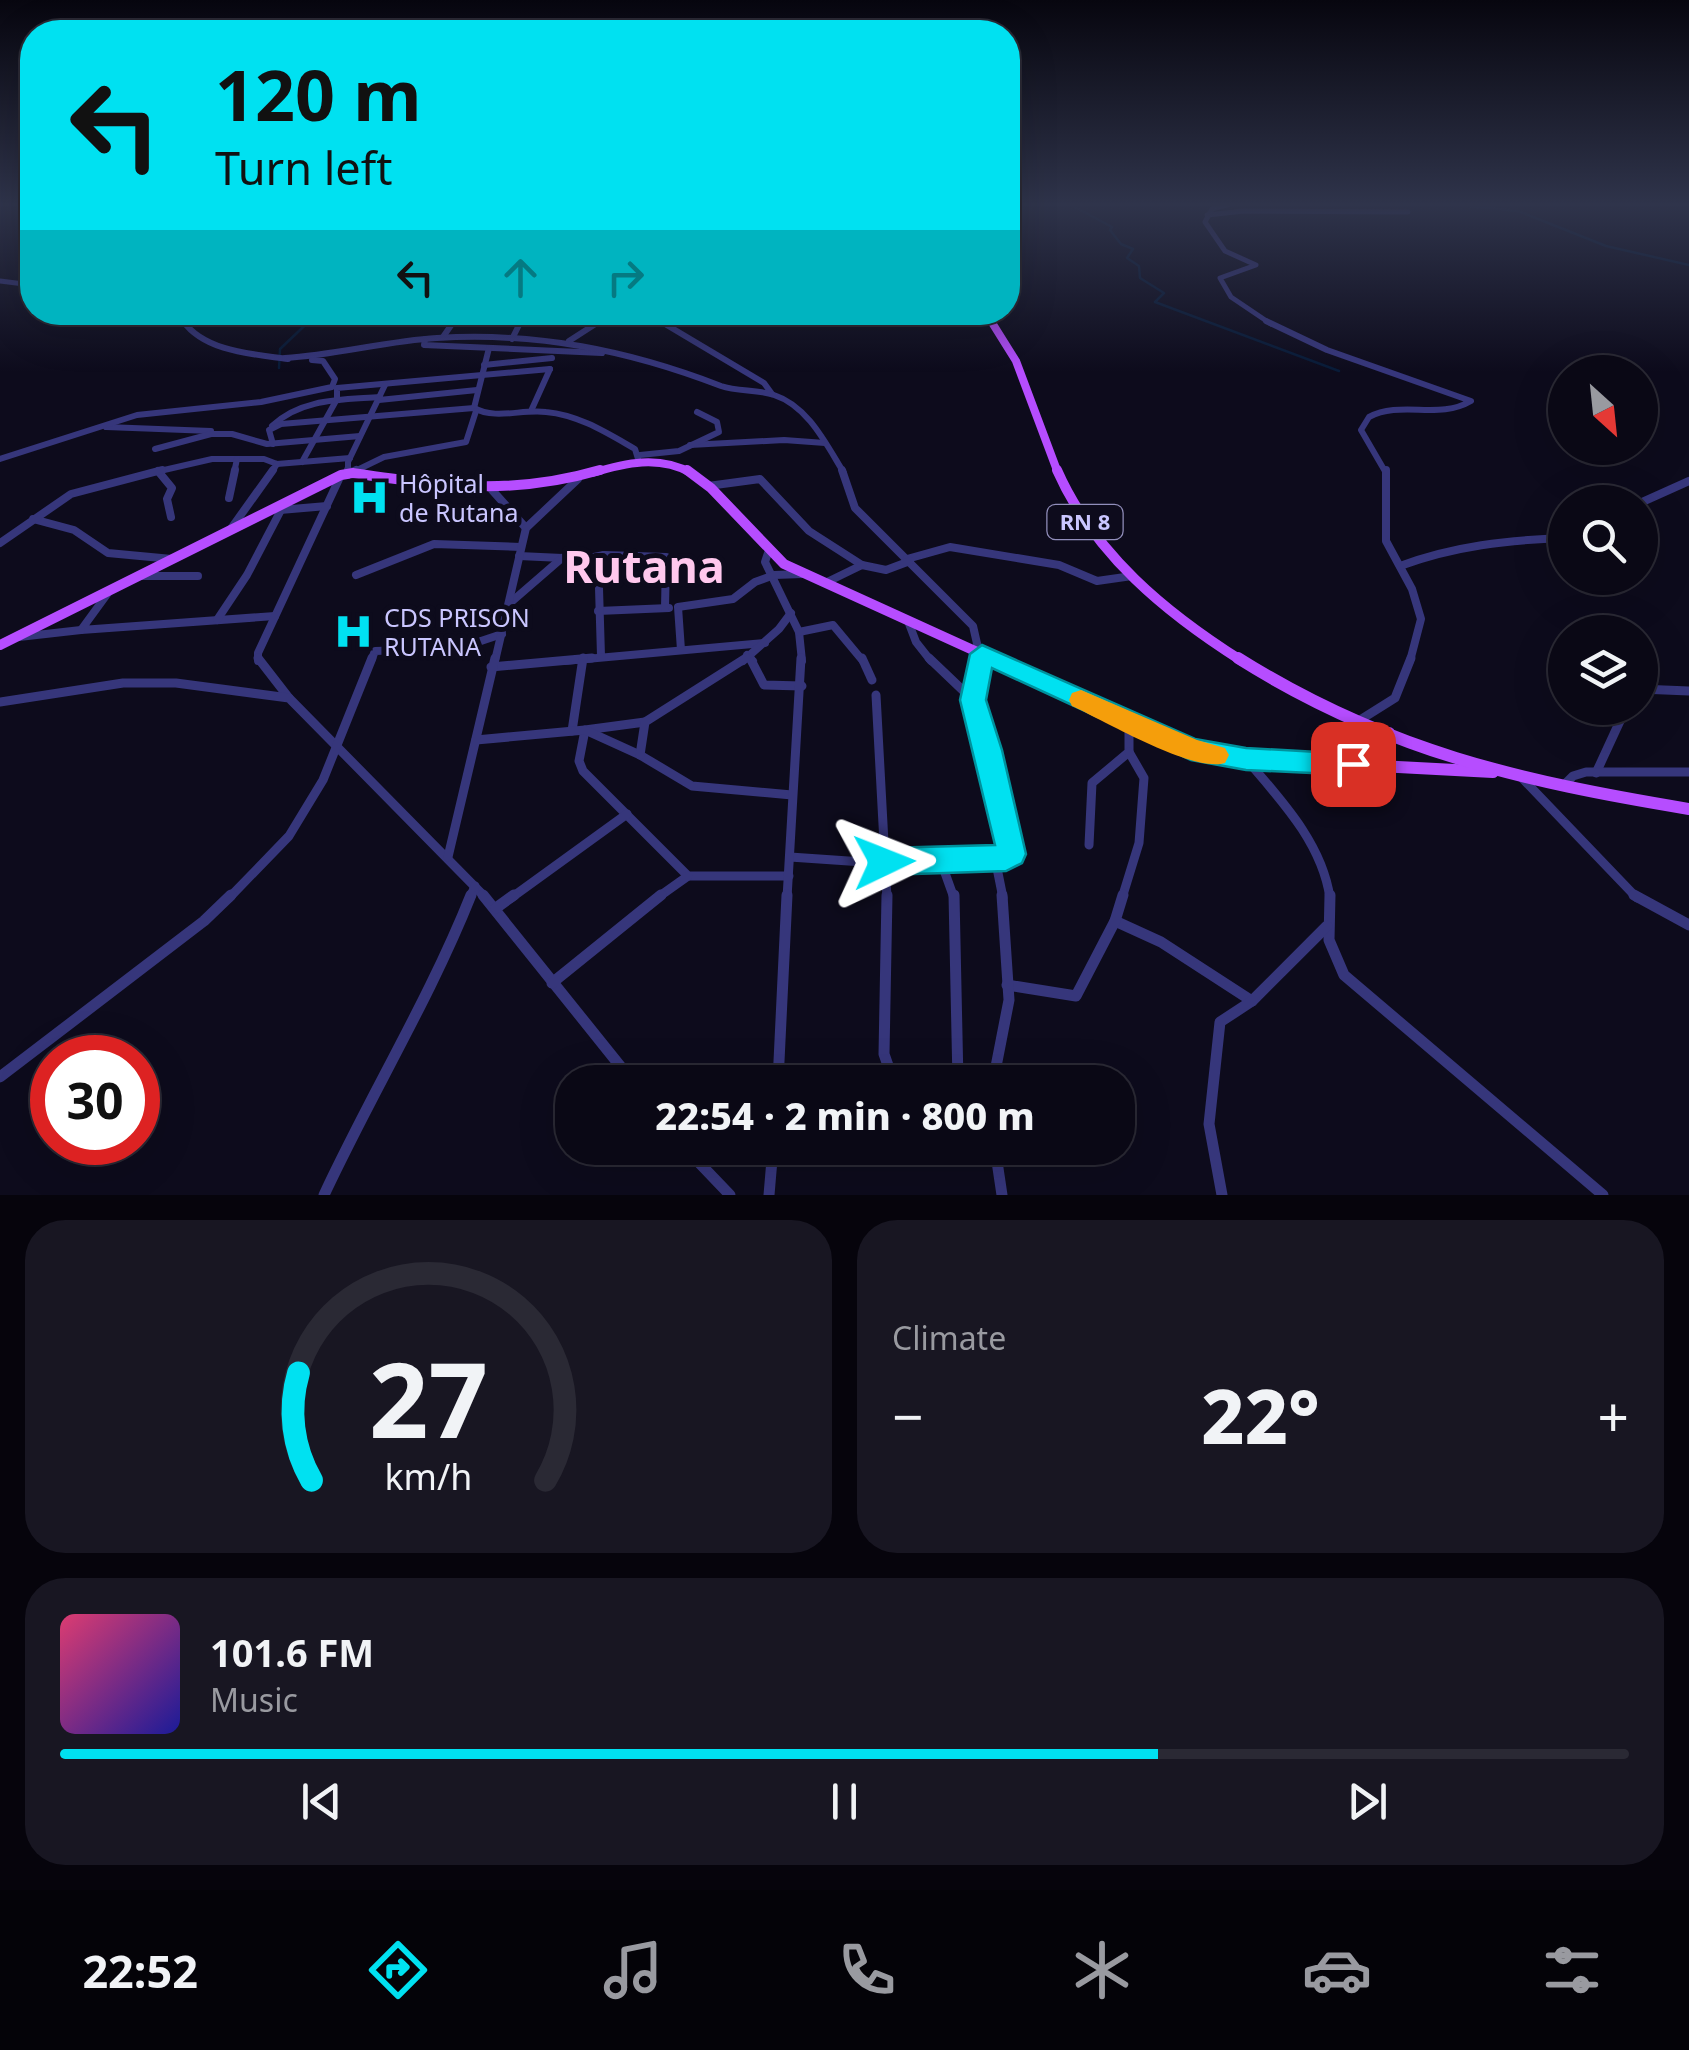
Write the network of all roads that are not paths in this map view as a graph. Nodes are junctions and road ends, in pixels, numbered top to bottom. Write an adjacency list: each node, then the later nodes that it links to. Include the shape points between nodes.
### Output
1 (1244, 260): 69 (street, via 1256,265 1220,278 1233,302 1348,358 1471,401 1456,408 1389,410 1362,423 1386,471 1386,541)
2 (187, 325): 15 (street, via 197,336 246,354)
3 (452, 325): 8 (street)
4 (519, 325): 10 (street)
5 (594, 325): 11 (street)
6 (672, 325): 21 (street)
7 (994, 325): 75 (main road, RN 8, via 1015,354 1075,507)
8 (443, 338): 9 (street); 10 (street)
9 (426, 339): 12 (street, via 424,344); 15 (street)
10 (512, 339): 11 (street)
11 (569, 341): 13 (street)
12 (489, 348): 14 (street); 16 (street)
13 (611, 352): 14 (street); 21 (street, via 683,369 727,388)
14 (554, 355): 16 (street); 17 (street)
15 (281, 358): 29 (street, via 324,361 332,387)
16 (484, 364): 18 (street)
17 (550, 369): 18 (street); 25 (street)
18 (482, 375): 19 (street); 20 (street)
19 (385, 385): 22 (street); 23 (street, via 337,388)
20 (477, 390): 22 (street); 24 (street)
21 (772, 394): 34 (street, via 804,413)
22 (379, 398): 23 (street); 27 (street)
23 (336, 402): 28 (street); 30 (street, via 305,406)
24 (475, 410): 25 (street); 27 (street); 45 (street, via 466,442 384,457)
25 (531, 410): 39 (street, via 572,414)
26 (697, 412): 36 (street, via 721,427)
27 (370, 416): 28 (street); 32 (street)
28 (325, 420): 30 (street); 33 (street)
29 (101, 426): 31 (street); 40 (street)
30 (272, 426): 35 (street)
31 (220, 433): 35 (street); 37 (street)
32 (360, 436): 33 (street); 38 (street)
33 (314, 440): 35 (street); 42 (street)
34 (825, 443): 36 (street); 67 (street, via 856,508)
35 (273, 444)
36 (690, 445): 39 (street)
37 (154, 449)
38 (350, 458): 42 (street); 45 (street)
39 (640, 458): 46 (main road); 48 (main road, via 678,466)
40 (0, 459)
41 (237, 459): 43 (street); 44 (street); 51 (street)
42 (302, 462): 43 (street)
43 (278, 464): 58 (street)
44 (158, 471): 55 (street, via 172,488); 56 (street, via 82,489)
45 (344, 474): 49 (main road); 52 (street); 54 (main road)
46 (580, 477): 49 (main road); 57 (street)
47 (1689, 481): 50 (street)
48 (708, 486): 63 (main road); 68 (street, via 760,479 808,531)
49 (492, 490): 57 (street)
50 (1658, 495)
51 (229, 498)
52 (327, 506): 53 (street); 83 (street)
53 (281, 510): 54 (street); 84 (street)
54 (265, 512): 58 (main road)
55 (171, 517)
56 (32, 520): 59 (street); 61 (street); 66 (street, via 74,530 108,554)
57 (526, 528): 62 (street)
58 (230, 530): 66 (main road)
59 (0, 534)
60 (1548, 539): 69 (street, via 1502,540)
61 (0, 544)
62 (520, 551): 65 (street); 71 (street, via 434,544); 78 (street)
63 (768, 553): 70 (main road); 74 (street)
64 (604, 556): 65 (street); 80 (street, via 666,557); 81 (street)
65 (562, 558): 78 (street)
66 (172, 559): 72 (main road)
67 (908, 560): 68 (street, via 886,570); 75 (street, via 950,547 1059,565 1097,581); 93 (street, via 966,618)
68 (862, 565): 76 (street)
69 (1400, 566): 106 (street, via 1421,620 1396,697)
70 (803, 574): 74 (street); 76 (main road)
71 (356, 575)
72 (138, 576): 73 (street); 77 (main road)
73 (198, 576)
74 (774, 576): 79 (street, via 733,599); 82 (street)
75 (1132, 576): 106 (main road, RN 8, via 1242,660)
76 (825, 584): 85 (main road)
77 (111, 589): 86 (street); 89 (main road)
78 (510, 603): 88 (street)
79 (678, 607): 80 (street); 92 (street)
80 (665, 608): 81 (street)
81 (598, 611): 95 (street)
82 (791, 612): 87 (street); 90 (street)
83 (276, 616): 84 (street); 103 (street, via 258,660)
84 (217, 620): 86 (street)
85 (908, 621): 93 (main road); 104 (street, via 942,675)
86 (82, 630): 89 (street)
87 (799, 632): 98 (street, via 833,625); 99 (street)
88 (502, 634): 97 (street); 114 (street, via 460,648 375,651)
89 (14, 638): 91 (main road)
90 (765, 643): 92 (street); 94 (street)
91 (0, 645)
92 (682, 650): 95 (street)
93 (982, 654): 104 (street); 107 (main road)
94 (748, 655): 99 (street, via 764,686); 108 (street)
95 (600, 656): 96 (street)
96 (583, 658): 97 (street); 111 (street)
97 (491, 667): 113 (street)
98 (872, 680)
99 (802, 686): 124 (street)
100 (1658, 690): 101 (street)
101 (1689, 691)
102 (876, 695): 132 (street)
103 (289, 698): 105 (street, via 176,683); 114 (street)
104 (973, 700): 130 (street, via 1012,844 1012,854)
105 (0, 702)
106 (1360, 720): 112 (main road, RN 8)
107 (1130, 721): 115 (street); 117 (main road, via 1191,749)
108 (645, 722): 110 (street); 116 (street)
109 (1618, 725): 121 (street)
110 (585, 730): 111 (street); 116 (street); 126 (street, via 579,761)
111 (572, 731): 113 (street)
112 (1389, 733): 118 (main road); 119 (main road, RN 8)
113 (476, 740): 128 (street)
114 (340, 747): 128 (street); 148 (street, via 265,864 204,921)
115 (1129, 752): 127 (street, via 1092,783); 137 (street, via 1144,778 1144,798 1139,843)
116 (640, 755): 124 (street, via 702,789)
117 (1246, 759): 118 (main road); 139 (street, via 1295,819 1322,868 1330,899)
118 (1389, 766): 119 (main road)
119 (1493, 772): 122 (main road, RN 8)
120 (1689, 772): 121 (street)
121 (1596, 773): 123 (street, via 1573,776)
122 (1522, 778): 123 (main road, RN 8); 138 (street, via 1640,901)
123 (1562, 786): 125 (main road, RN 8)
124 (792, 796): 129 (street)
125 (1689, 809)
126 (627, 814): 133 (street); 136 (street)
127 (1089, 845)
128 (448, 857): 135 (street)
129 (790, 857): 132 (street); 134 (street)
130 (995, 858): 131 (street); 141 (street)
131 (940, 859): 132 (street); 146 (street, via 954,895)
132 (884, 862): 145 (street)
133 (688, 876): 134 (street); 140 (street)
134 (788, 876): 144 (street)
135 (475, 886): 136 (street); 152 (street, via 450,949)
136 (496, 908): 140 (street)
137 (1115, 921): 141 (street, via 1076,996); 142 (street, via 1161,942)
138 (1689, 925)
139 (1327, 926): 142 (street); 157 (street, via 1330,952 1344,974)
140 (552, 983): 143 (street)
141 (1007, 985): 147 (street, via 1008,1024)
142 (1252, 1001): 156 (street, via 1220,1022 1209,1124)
143 (619, 1065)
144 (779, 1065)
145 (886, 1065)
146 (958, 1065)
147 (997, 1065)
148 (0, 1077)
149 (701, 1165): 153 (street)
150 (771, 1165): 154 (street)
151 (998, 1165): 155 (street)
152 (324, 1195)
153 (730, 1195)
154 (768, 1195)
155 (1002, 1195)
156 (1222, 1195)
157 (1603, 1195)

